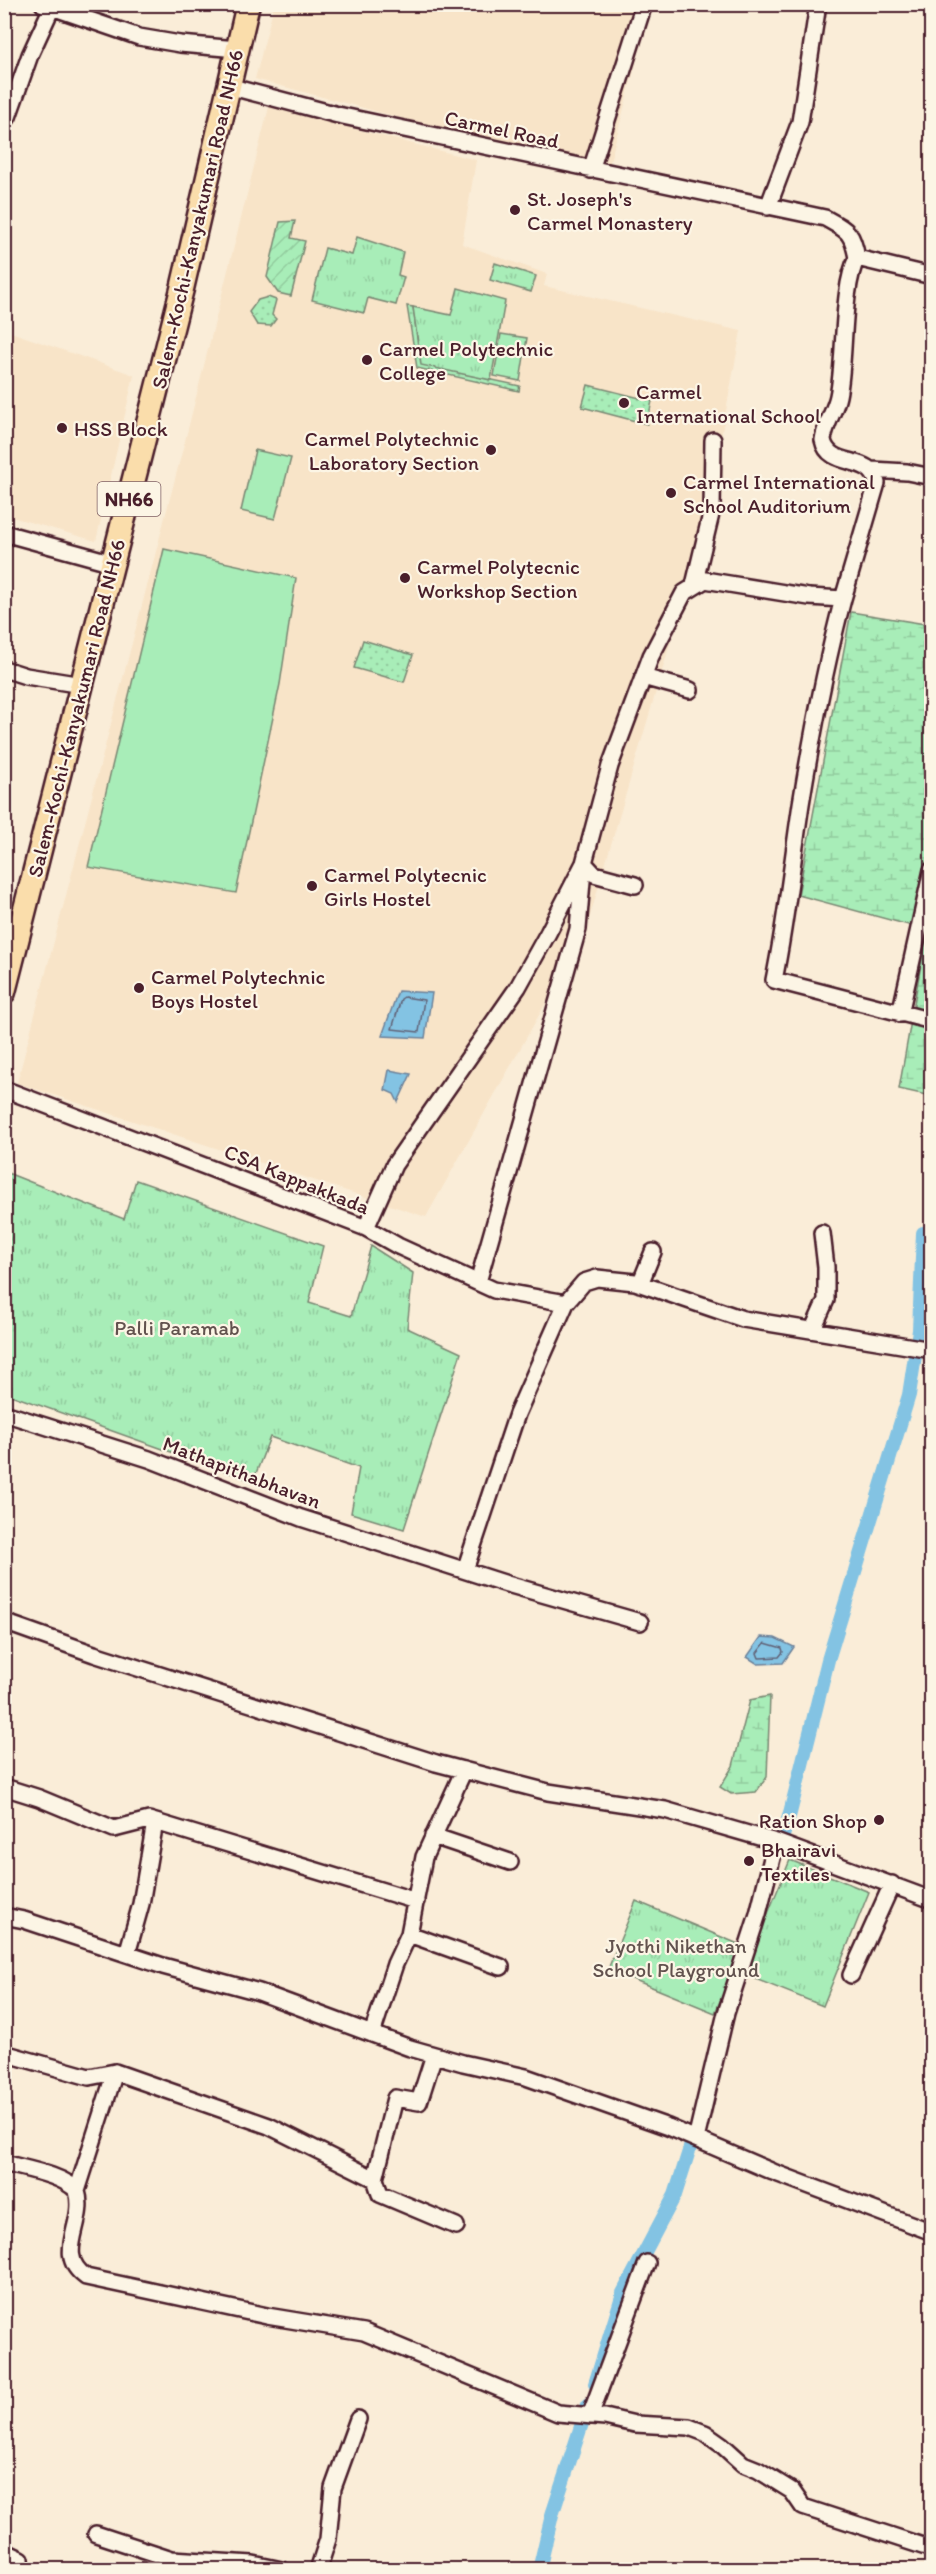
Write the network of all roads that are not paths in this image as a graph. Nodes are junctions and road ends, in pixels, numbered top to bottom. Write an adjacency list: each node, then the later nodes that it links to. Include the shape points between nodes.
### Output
1 (248, 4): 5 (highway, Salem-Kochi-Kanyakumari Road NH66 / NH66)
2 (644, 4): 8 (street)
3 (818, 4): 9 (street, via 800,122)
4 (48, 6): 5 (street, via 139,37); 7 (street)
5 (237, 49): 6 (highway, Salem-Kochi-Kanyakumari Road NH66 / NH66)
6 (228, 86): 8 (street, Carmel Road, via 338,115); 16 (highway, Salem-Kochi-Kanyakumari Road NH66 / NH66)
7 (8, 117)
8 (591, 170): 9 (street, Carmel Road)
9 (768, 207): 10 (street, Carmel Road, via 825,218 853,238)
10 (857, 258): 11 (street); 13 (street, via 848,295 837,399 823,440 829,453 839,460)
11 (932, 276)
12 (713, 440): 17 (street, via 712,510)
13 (872, 471): 14 (street); 18 (street, via 877,483 873,502)
14 (932, 477)
15 (4, 533): 16 (street)
16 (113, 563): 21 (highway, Salem-Kochi-Kanyakumari Road NH66 / NH66)
17 (694, 585): 18 (street, via 705,580 717,581); 20 (street, via 674,610)
18 (843, 599): 28 (street, via 801,802 774,980)
19 (4, 669): 21 (street)
20 (643, 677): 22 (street); 23 (street, via 610,766)
21 (82, 685): 26 (highway, Salem-Kochi-Kanyakumari Road NH66 / NH66)
22 (690, 690)
23 (584, 863): 25 (street, via 594,874); 31 (street, via 518,987 394,1165); 34 (street, via 578,929)
24 (932, 870): 28 (street)
25 (635, 885)
26 (12, 928): 27 (highway, Salem-Kochi-Kanyakumari Road NH66 / NH66)
27 (4, 992)
28 (900, 1014): 29 (street)
29 (932, 1021)
30 (8, 1090): 31 (street, CSA Kappakkada)
31 (366, 1228): 34 (street, CSA Kappakkada)
32 (822, 1233): 37 (street, via 826,1300)
33 (653, 1252): 35 (street)
34 (478, 1282): 36 (street, CSA Kappakkada, via 494,1290)
35 (640, 1284): 36 (street, via 590,1280 577,1288); 37 (street, via 743,1319)
36 (566, 1303): 40 (street, via 517,1414)
37 (813, 1329): 38 (street)
38 (930, 1349)
39 (4, 1413): 40 (street, Mathapithabhavan, via 149,1459 301,1518)
40 (465, 1570): 42 (street, Mathapithabhavan)
41 (4, 1622): 43 (street, via 173,1680)
42 (640, 1622)
43 (464, 1770): 46 (street); 47 (street, via 548,1791 665,1810)
44 (4, 1787): 45 (street, via 114,1829)
45 (155, 1822): 51 (street); 54 (street, via 141,1904)
46 (433, 1836): 48 (street); 51 (street, via 424,1857)
47 (781, 1844): 49 (street); 61 (street, via 726,2013)
48 (510, 1862)
49 (892, 1884): 50 (street); 56 (street)
50 (932, 1900)
51 (416, 1901): 53 (street)
52 (4, 1916): 54 (street)
53 (409, 1934): 55 (street); 57 (street)
54 (127, 1954): 57 (street, via 259,1992)
55 (501, 1967)
56 (851, 1975)
57 (372, 2034): 59 (street)
58 (4, 2053): 60 (street, via 89,2077)
59 (434, 2055): 61 (street, via 526,2077); 63 (street, via 419,2102 394,2098)
60 (115, 2072): 63 (street, via 269,2126); 64 (street)
61 (693, 2138): 66 (street)
62 (4, 2163): 64 (street, via 67,2182)
63 (375, 2179): 65 (street, via 380,2194)
64 (77, 2191): 68 (street, via 79,2210 71,2254 77,2271 86,2277 267,2316 364,2332 493,2384 527,2402 558,2413)
65 (456, 2226)
66 (932, 2232)
67 (647, 2263): 68 (street)
68 (583, 2415): 71 (street, via 635,2424 689,2427 705,2433 743,2464 792,2491 803,2507)
69 (358, 2419): 76 (street, via 333,2488 328,2539)
70 (96, 2534): 73 (street, via 171,2559)
71 (932, 2549)
72 (4, 2551): 74 (street, via 21,2559)
73 (227, 2566): 75 (street)
74 (22, 2570)
75 (282, 2570)
76 (318, 2570)

